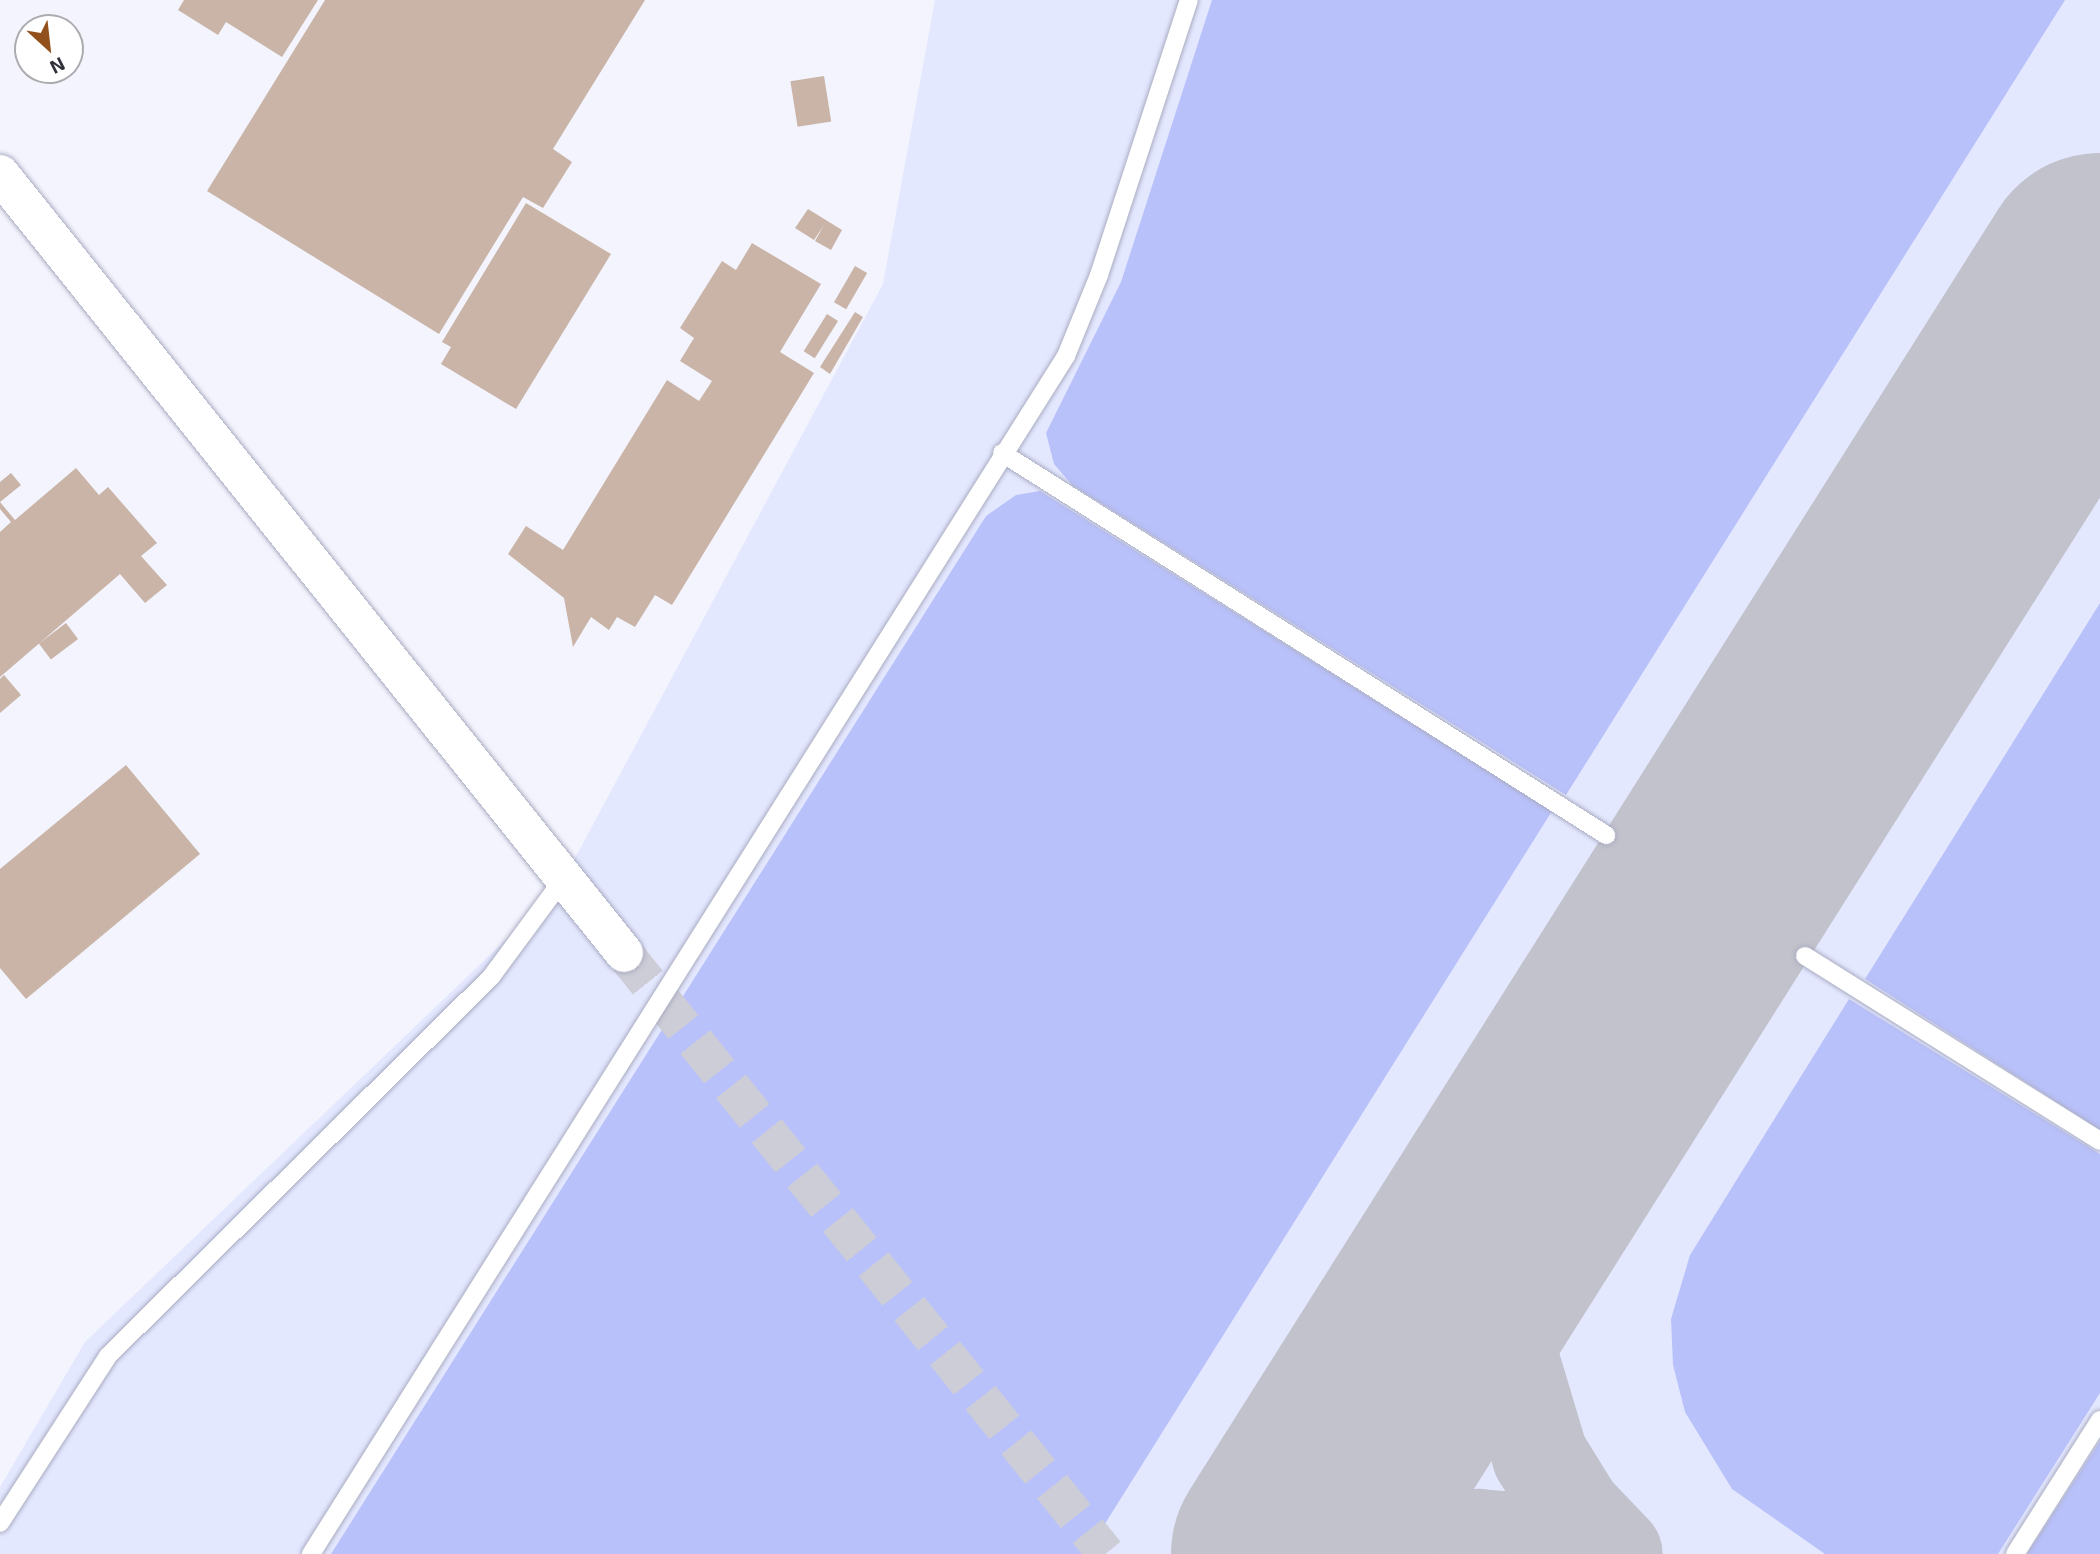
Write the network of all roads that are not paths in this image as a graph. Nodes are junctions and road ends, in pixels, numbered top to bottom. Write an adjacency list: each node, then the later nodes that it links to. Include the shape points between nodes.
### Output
1 (1189, 0): 3 (lane, via 1099,275 1066,356)
2 (0, 174): 5 (street)
3 (1002, 453): 4 (lane); 11 (lane)
4 (1606, 835)
5 (564, 878): 6 (street); 10 (lane, via 491,977 108,1356)
6 (624, 953)
7 (1805, 956): 8 (lane)
8 (2100, 1141)
9 (2100, 1420): 12 (lane)
10 (0, 1523)
11 (311, 1554)
12 (2015, 1554)

